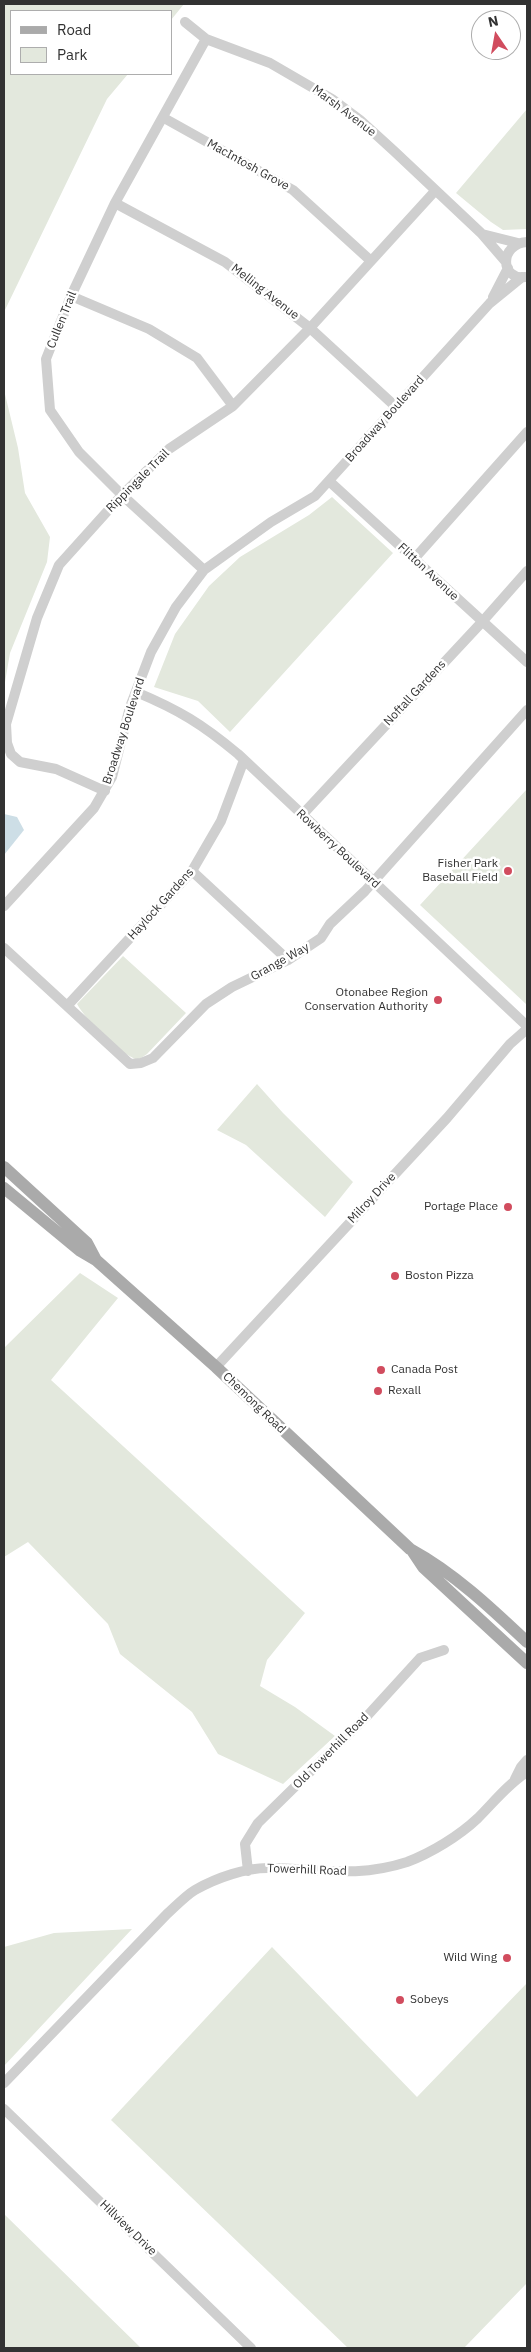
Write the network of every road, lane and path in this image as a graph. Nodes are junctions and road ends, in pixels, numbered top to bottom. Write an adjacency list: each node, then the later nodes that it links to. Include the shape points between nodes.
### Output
1 (184, 22): 2 (street, Marsh Avenue)
2 (206, 38): 3 (street, Cullen Trail); 4 (street, Marsh Avenue, via 270,63 332,99 360,120)
3 (164, 118): 5 (street, Cullen Trail); 8 (street, MacIntosh Grove, via 293,190)
4 (435, 191): 6 (street, Marsh Avenue); 8 (street, Rippingale Trail)
5 (115, 203): 11 (street, Cullen Trail); 13 (street, Melling Avenue, via 225,262)
6 (481, 233): 7 (street, Marsh Avenue); 9 (street, Marsh Avenue)
7 (522, 243): 9 (street, Broadway Boulevard, via 509,250)
8 (371, 261): 13 (street, Rippingale Trail)
9 (507, 265): 10 (street, Marsh Avenue, via 514,276); 12 (street, Broadway Boulevard)
10 (525, 277): 12 (street, Broadway Boulevard)
11 (71, 296): 14 (street, via 149,329 197,358); 18 (street, Cullen Trail, via 46,359 50,410 79,452)
12 (490, 303): 15 (street, Broadway Boulevard)
13 (310, 328): 14 (street, Rippingale Trail); 15 (street, Melling Avenue)
14 (232, 406): 18 (street, Rippingale Trail, via 169,449)
15 (396, 407): 17 (street, Broadway Boulevard)
16 (527, 432): 19 (street)
17 (329, 481): 19 (street, Flitton Avenue); 20 (street, Broadway Boulevard, via 315,496 271,522)
18 (122, 495): 20 (street, Cullen Trail); 27 (street, Rippingale Trail, via 59,565 37,618 6,724 11,754 20,762 56,769)
19 (414, 559): 22 (street, Flitton Avenue)
20 (204, 570): 24 (street, Broadway Boulevard, via 167,622)
21 (527, 571): 22 (street, Noftall Gardens)
22 (482, 622): 23 (street, Flitton Avenue); 28 (street, Noftall Gardens)
23 (527, 662)
24 (136, 692): 26 (street, Rowberry Boulevard, via 175,708 205,727); 27 (street, Broadway Boulevard)
25 (527, 710): 30 (street, Grange Way)
26 (244, 760): 28 (street, Rowberry Boulevard); 29 (street, Haylock Gardens, via 221,821)
27 (105, 792): 31 (street, Broadway Boulevard)
28 (302, 815): 30 (street, Rowberry Boulevard)
29 (192, 871): 33 (street); 34 (street, Haylock Gardens)
30 (372, 881): 33 (street, Grange Way, via 330,924 322,938); 35 (street, Rowberry Boulevard)
31 (4, 906)
32 (4, 948): 34 (street, Grange Way)
33 (288, 960): 34 (street, Grange Way, via 232,987 206,1004 153,1058 141,1063 130,1064)
34 (67, 1006)
35 (527, 1027): 39 (street, Milroy Drive)
36 (4, 1167): 38 (main road, Chemong Road, via 87,1243)
37 (4, 1188): 38 (main road, Chemong Road, via 79,1250)
38 (96, 1260): 39 (main road, Chemong Road)
39 (216, 1367): 40 (main road, Chemong Road)
40 (410, 1548): 41 (main road, Chemong Road, via 432,1561); 43 (main road, Chemong Road, via 422,1567)
41 (527, 1642)
42 (444, 1650): 47 (street, Old Towerhill Road, via 420,1658 368,1715 258,1824 245,1844)
43 (527, 1663)
44 (527, 1760): 46 (street, Towerhill Road)
45 (527, 1772): 46 (street, Towerhill Road)
46 (515, 1780): 47 (street, Towerhill Road, via 476,1820 408,1861 351,1872 270,1867)
47 (248, 1871): 48 (street, Towerhill Road, via 194,1890)
48 (4, 2083)
49 (4, 2109): 50 (street, Hillview Drive)
50 (250, 2348)

